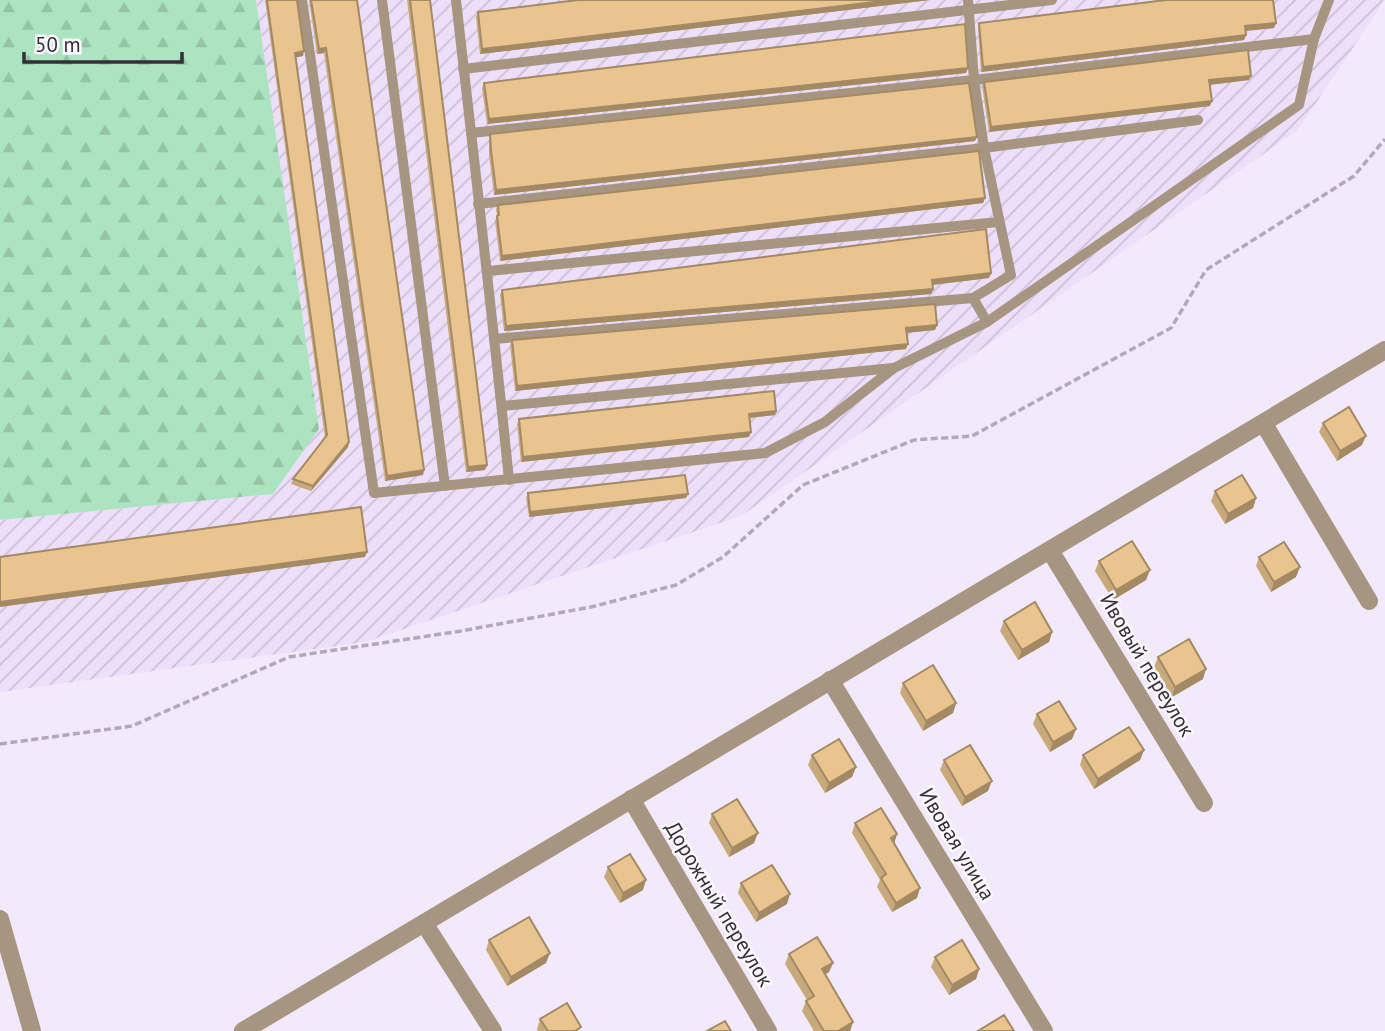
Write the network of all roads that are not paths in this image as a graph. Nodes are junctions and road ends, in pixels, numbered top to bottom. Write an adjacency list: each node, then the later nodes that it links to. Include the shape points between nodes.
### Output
1 (302, 0): 24 (lane, via 374,493)
2 (382, 0): 24 (lane)
3 (456, 0): 8 (lane)
4 (1052, 0): 6 (lane)
5 (1329, 0): 7 (lane)
6 (968, 5): 8 (lane); 9 (lane)
7 (1314, 39): 9 (lane); 17 (lane, via 1299,105)
8 (463, 69): 11 (lane)
9 (974, 80): 11 (lane); 12 (lane)
10 (1198, 120): 12 (lane)
11 (471, 134): 13 (lane)
12 (984, 148): 13 (lane); 14 (lane)
13 (478, 204): 15 (lane)
14 (999, 222): 15 (lane); 16 (lane, via 1011,275)
15 (488, 271): 18 (lane)
16 (973, 298): 17 (lane); 18 (lane)
17 (987, 321): 20 (lane)
18 (494, 339): 21 (lane)
19 (1385, 351): 22 (street)
20 (894, 368): 21 (lane); 23 (lane, via 825,422 765,453)
21 (502, 406): 23 (lane)
22 (1264, 424): 25 (street); 26 (street)
23 (509, 480): 24 (lane)
24 (445, 486)
25 (1051, 552): 27 (street); 29 (street, Ивовый переулок)
26 (1369, 601)
27 (831, 680): 28 (street); 36 (street, Ивовая улица)
28 (631, 800): 31 (street); 35 (street, Дорожный переулок)
29 (1204, 803)
30 (0, 919): 32 (street)
31 (424, 923): 33 (street); 34 (street)
32 (32, 1031)
33 (243, 1031)
34 (493, 1031)
35 (768, 1031)
36 (1044, 1031)

